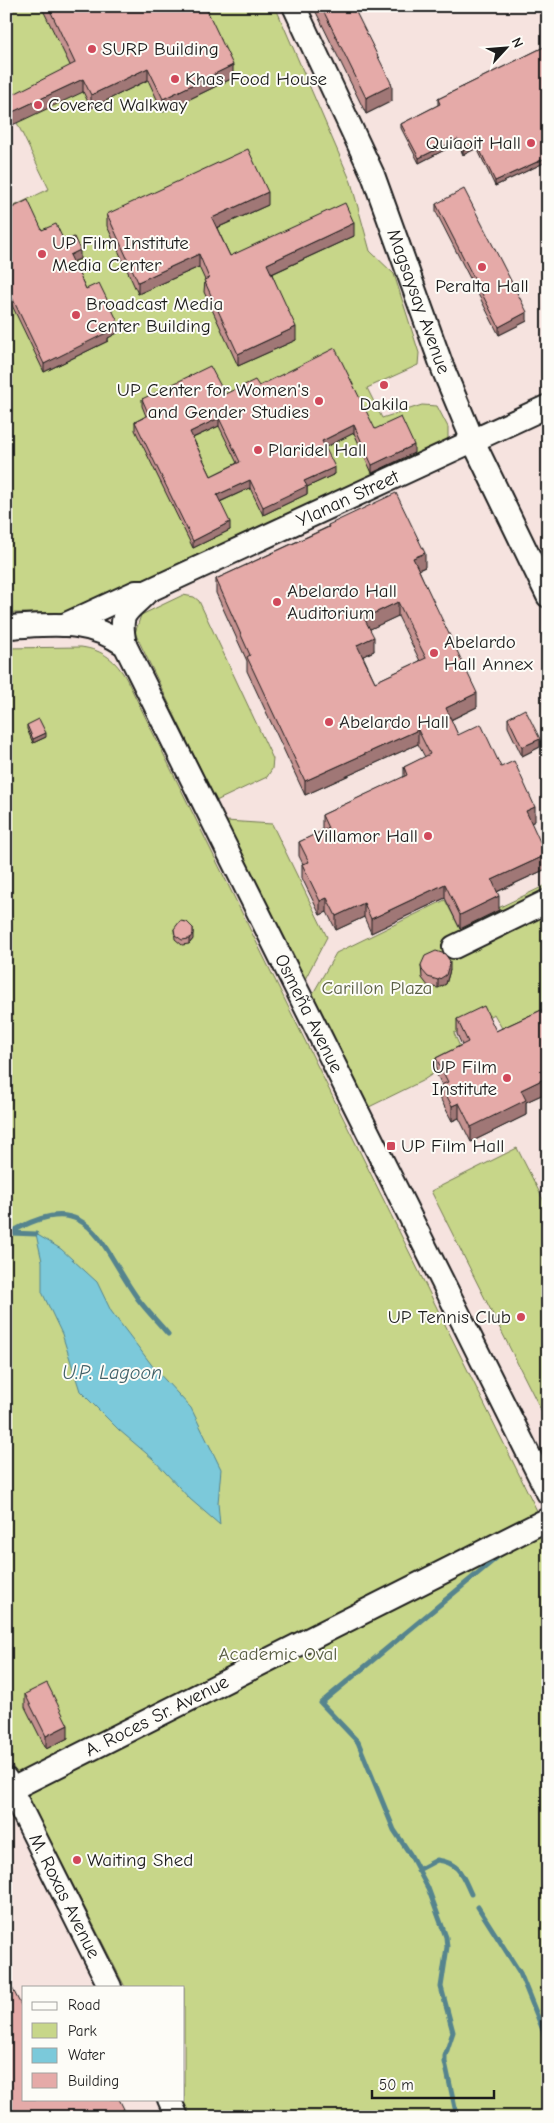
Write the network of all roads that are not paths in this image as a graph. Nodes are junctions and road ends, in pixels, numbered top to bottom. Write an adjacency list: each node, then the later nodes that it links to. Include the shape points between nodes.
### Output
1 (294, 6): 3 (street, Magsaysay Avenue, via 373,175 443,369)
2 (548, 406): 3 (street, Ylanan Street)
3 (473, 441): 4 (street, Ylanan Street); 5 (street, Magsaysay Avenue)
4 (148, 592): 6 (street, Ylanan Street, via 136,592); 8 (street, Ylanan Street, via 124,616 122,631)
5 (548, 596)
6 (64, 625): 7 (street); 8 (street, via 109,634)
7 (6, 628)
8 (125, 645): 11 (street, Osmeña Avenue)
9 (548, 901): 10 (street)
10 (454, 947)
11 (548, 1493)
12 (548, 1519): 13 (street, A. Roces Sr. Avenue)
13 (8, 1787): 14 (street, M. Roxas Avenue)
14 (109, 1986)
15 (169, 2100): 16 (street)
16 (177, 2117)

